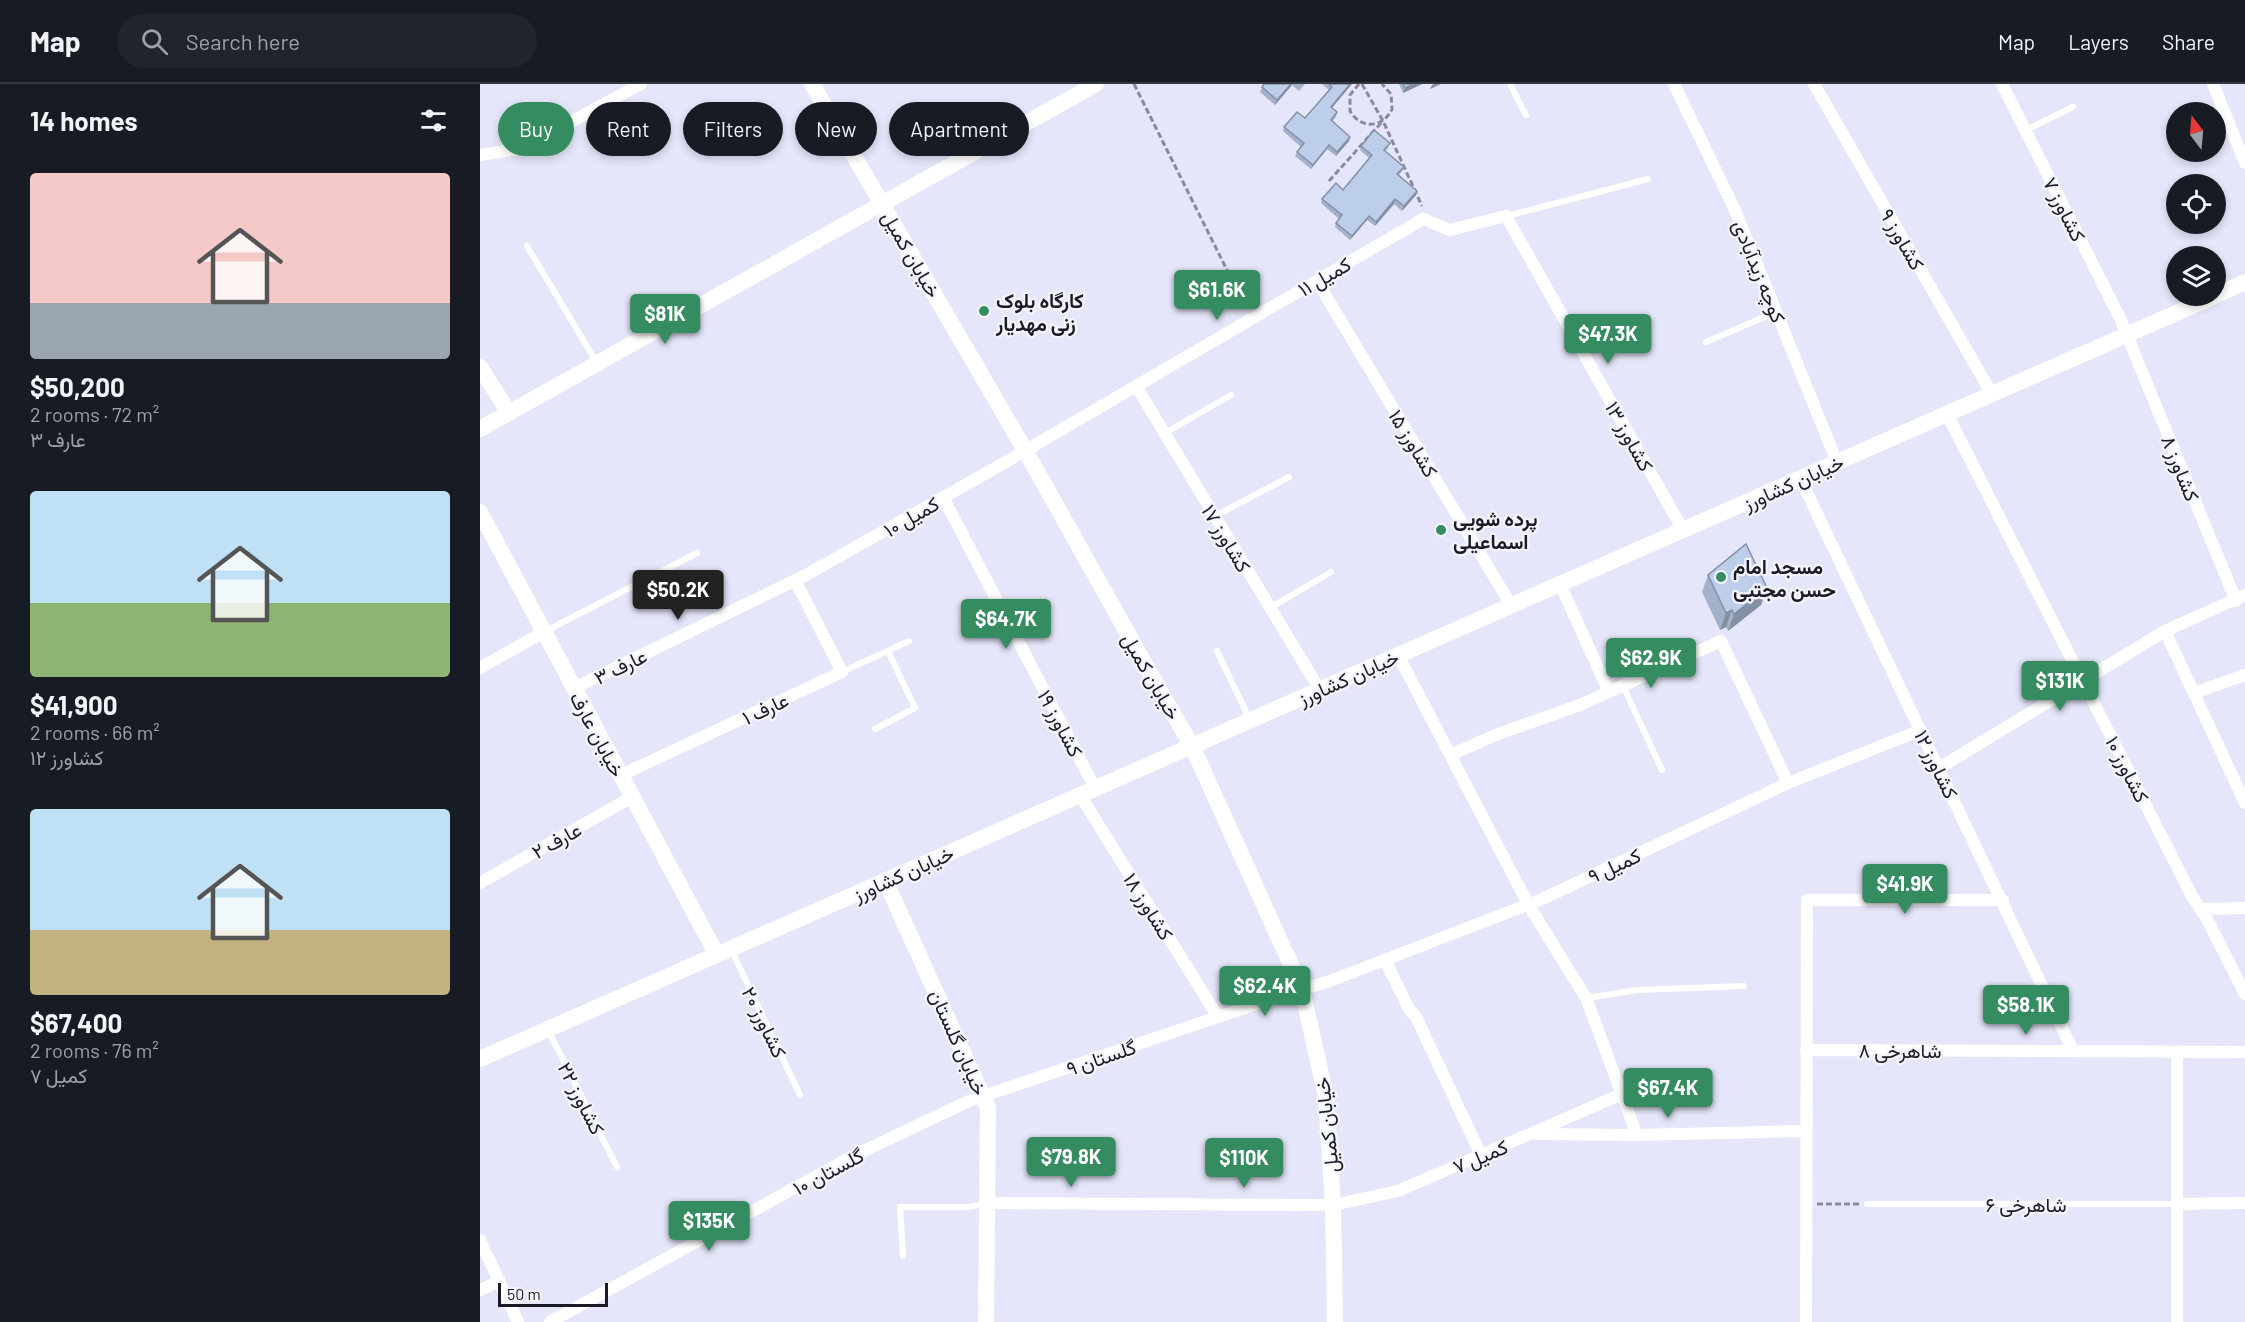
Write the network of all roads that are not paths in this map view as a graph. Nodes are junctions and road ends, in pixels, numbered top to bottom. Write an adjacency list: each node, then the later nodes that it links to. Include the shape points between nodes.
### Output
1 (641, 84): 12 (street, via 527,146)
2 (812, 84): 15 (street, خیابان کمیل)
3 (1096, 84): 15 (street)
4 (1510, 84): 10 (lane)
5 (1674, 84): 22 (street, کوچه زیدآبادی, via 1735,210)
6 (1814, 84): 28 (street, کشاورز ۹)
7 (2002, 84): 11 (street, کشاورز ۷)
8 (2213, 84): 13 (street)
9 (2073, 107): 11 (lane)
10 (1527, 115)
11 (2025, 130): 23 (street, کشاورز ۷)
12 (480, 155)
13 (2245, 163)
14 (1648, 179): 16 (lane)
15 (882, 204): 25 (street); 34 (street, خیابان کمیل)
16 (1506, 216): 18 (street, کمیل ۱۱, via 1450,230 1424,219); 41 (street, کشاورز ۱۳)
17 (528, 246): 25 (lane)
18 (1317, 281): 27 (street, کمیل ۱۱); 47 (street, کشاورز ۱۵)
19 (2245, 282): 20 (street, خیابان کشاورز)
20 (2226, 290)
21 (2191, 306): 23 (street, خیابان کشاورز)
22 (1776, 312): 24 (lane); 35 (street, کوچه زیدآبادی)
23 (2127, 335): 28 (street, خیابان کشاورز); 46 (street, کشاورز ۸)
24 (1706, 342)
25 (597, 364): 30 (street)
26 (480, 367): 30 (street)
27 (1136, 386): 33 (street, کشاورز ۱۷); 34 (street, کمیل ۱۱)
28 (1992, 394): 31 (street, خیابان کشاورز)
29 (1231, 395): 33 (lane)
30 (509, 412): 32 (street)
31 (1947, 414): 35 (street, خیابان کشاورز); 58 (street, کشاورز ۱۰)
32 (480, 429)
33 (1165, 434): 40 (street, کشاورز ۱۷)
34 (1025, 450): 38 (street, کمیل ۱۰); 67 (street, خیابان کمیل)
35 (1837, 462): 37 (street, خیابان کشاورز)
36 (1289, 477): 40 (lane)
37 (1800, 478): 41 (street, خیابان کشاورز); 66 (street, کشاورز ۱۲)
38 (943, 497): 44 (street, کمیل ۱۰); 73 (street, کشاورز ۱۹)
39 (480, 512): 50 (street, خیابان عارف)
40 (1215, 516): 48 (street, کشاورز ۱۷)
41 (1683, 530): 45 (street, خیابان کشاورز)
42 (697, 553): 50 (lane)
43 (1330, 572): 48 (lane)
44 (795, 580): 56 (street); 60 (street, عارف ۳)
45 (1560, 584): 47 (street, خیابان کشاورز); 62 (street)
46 (2240, 598): 49 (street)
47 (1511, 605): 54 (street, خیابان کشاورز)
48 (1270, 608): 61 (street, کشاورز ۱۷)
49 (2165, 631): 58 (street); 63 (street)
50 (544, 632): 55 (street); 60 (street, خیابان عارف)
51 (909, 641): 52 (lane, عارف ۱)
52 (888, 651): 56 (lane, عارف ۱); 65 (lane, via 915,708)
53 (1217, 651): 64 (lane)
54 (1398, 655): 61 (street, خیابان کشاورز); 68 (street)
55 (480, 668)
56 (842, 672): 71 (street, عارف ۱)
57 (2245, 675): 63 (street)
58 (2083, 681): 69 (street); 81 (street, کشاورز ۱۰)
59 (1623, 686): 62 (street); 70 (lane); 72 (street, via 1721,641)
60 (574, 688): 71 (street, خیابان عارف)
61 (1320, 690): 64 (street, خیابان کشاورز)
62 (1609, 692): 68 (street)
63 (2194, 693): 75 (street)
64 (1250, 720): 67 (street, خیابان کشاورز)
65 (875, 729)
66 (1921, 730): 69 (street, کشاورز ۱۲); 72 (street, کمیل ۹)
67 (1192, 746): 73 (street, خیابان کشاورز); 85 (street, خیابان کمیل)
68 (1450, 755): 79 (street)
69 (1939, 768): 78 (street, کشاورز ۱۲)
70 (1662, 770)
71 (621, 776): 74 (street, خیابان عارف)
72 (1788, 783): 79 (street, کمیل ۹)
73 (1087, 792): 76 (street, خیابان کشاورز); 88 (street, کشاورز ۱۸)
74 (632, 797): 77 (street, عارف ۲); 82 (street, خیابان عارف)
75 (2245, 803)
76 (885, 880): 82 (street, خیابان کشاورز); 97 (street, خیابان گلستان)
77 (480, 883)
78 (2003, 900): 90 (street, via 1807,900); 91 (street, کشاورز ۱۲)
79 (1528, 904): 83 (street, کمیل ۹); 87 (street)
80 (2245, 908): 81 (street)
81 (2200, 909): 86 (street, کشاورز ۱۰)
82 (724, 952): 89 (street, خیابان کشاورز); 96 (lane, کشاورز ۲۰)
83 (1385, 960): 85 (street, کمیل ۹); 101 (street)
84 (1744, 986): 87 (lane, via 1637,990)
85 (1302, 989): 88 (street, گلستان ۹); 107 (street, خیابان کمیل, via 1326,1097)
86 (2245, 994)
87 (1586, 998): 95 (street)
88 (1218, 1017): 97 (street, گلستان ۹)
89 (548, 1029): 94 (street, خیابان کشاورز); 102 (lane, کشاورز ۲۲)
90 (1806, 1050): 91 (street, شاهرخی ۸); 98 (street)
91 (2073, 1051): 92 (street, شاهرخی ۸)
92 (2177, 1052): 93 (street, شاهرخی ۸); 106 (street)
93 (2245, 1052)
94 (480, 1059)
95 (1622, 1094): 99 (street, کمیل ۷); 100 (street)
96 (800, 1095)
97 (984, 1097): 103 (street, خیابان گلستان, via 988,1108); 113 (street, گلستان ۱۰, via 853,1156)
98 (1806, 1131): 100 (street); 116 (street)
99 (1529, 1134): 100 (street); 101 (street, کمیل ۷)
100 (1637, 1135)
101 (1481, 1155): 107 (street, کمیل ۷, via 1398,1191)
102 (617, 1167)
103 (987, 1203): 107 (street, کمیل ۷); 109 (lane, via 969,1207 900,1207); 114 (street, خیابان گلستان)
104 (2245, 1203): 106 (street, شاهرخی ۶)
105 (1867, 1204): 106 (lane, شاهرخی ۶)
106 (2177, 1204): 117 (street)
107 (1334, 1205): 115 (street, خیابان کمیل)
108 (480, 1239): 110 (street)
109 (903, 1256)
110 (500, 1281): 111 (street); 112 (street)
111 (480, 1290)
112 (518, 1322)
113 (550, 1322)
114 (986, 1322)
115 (1335, 1322)
116 (1806, 1322)
117 (2177, 1322)

